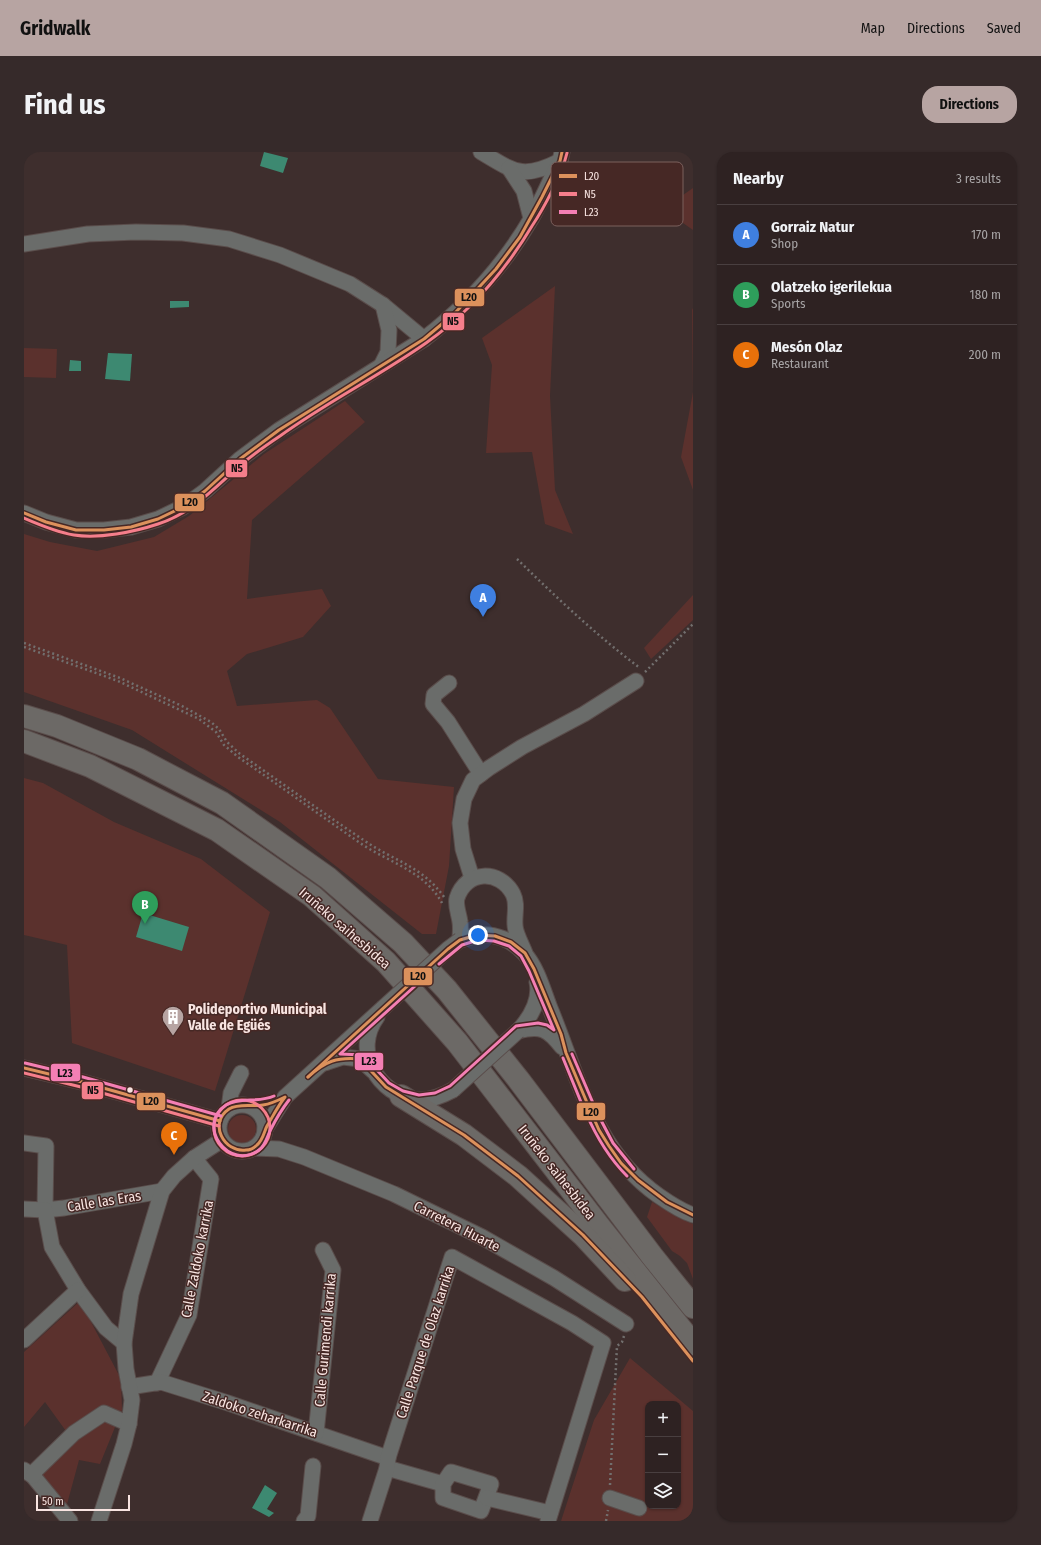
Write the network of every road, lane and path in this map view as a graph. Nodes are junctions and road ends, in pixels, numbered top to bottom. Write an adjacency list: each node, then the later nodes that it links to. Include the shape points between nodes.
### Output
1 (481, 152): 3 (street)
2 (561, 156): 3 (street, via 536,171 522,172)
3 (509, 168): 5 (street, via 524,191)
4 (551, 177): 5 (street)
5 (531, 218): 8 (street, via 484,286)
6 (24, 244): 7 (street, via 88,234 136,232 183,233 229,239 280,255 350,284)
7 (383, 305): 8 (street); 9 (street, via 388,330 388,352)
8 (424, 339): 9 (street)
9 (381, 366): 10 (street, via 279,430 240,459 205,491 183,507 158,519 131,527 76,530)
10 (24, 513)
11 (517, 559): 15 (path)
12 (693, 624): 15 (path)
13 (24, 643): 24 (path, via 120,678 201,716 219,729 227,742 247,758 366,842 425,876 436,886)
14 (24, 647): 25 (path, via 118,681 204,722 238,757 364,845 423,879 440,899)
15 (640, 676): 21 (street, via 584,714 522,747)
16 (450, 683): 21 (street, via 434,695 433,704 448,722)
17 (24, 706): 20 (highway, via 61,718)
18 (24, 716): 20 (highway, Iruñeko saihesbidea)
19 (24, 741): 55 (highway, Iruñeko saihesbidea, via 90,766 217,830 312,896 386,962 457,1042)
20 (138, 759): 23 (highway, Iruñeko saihesbidea, via 222,803)
21 (481, 774): 22 (street, via 473,780 464,799 460,823 463,849)
22 (472, 878): 26 (street, via 461,887 457,900); 27 (street, via 488,875 502,881 513,895 516,913 514,926)
23 (334, 882): 50 (highway, via 385,920 460,994); 51 (highway, Iruñeko saihesbidea, via 403,944 448,990)
24 (446, 902)
25 (444, 909)
26 (460, 940): 27 (street, via 477,935 495,936 511,942); 29 (street, bridge)
27 (525, 953): 28 (street)
28 (534, 969): 30 (street, via 538,986 536,1004 528,1020); 31 (street, via 561,1034)
29 (383, 1008): 32 (street); 34 (street, via 373,1022 368,1039 368,1057)
30 (518, 1031): 31 (street, via 544,1029); 35 (street, bridge, via 452,1090 431,1099 419,1100)
31 (566, 1053): 47 (street, via 599,1130 621,1163 652,1192)
32 (320, 1065): 34 (street, via 343,1057 360,1059); 36 (street)
33 (24, 1068): 37 (street, via 82,1082)
34 (375, 1073): 35 (street, via 386,1087)
35 (401, 1096): 56 (highway, via 464,1135 518,1176 583,1235 642,1297)
36 (285, 1097): 37 (street, via 265,1105); 38 (street)
37 (235, 1110): 38 (street, via 256,1110 261,1116); 39 (street, via 219,1128)
38 (265, 1130): 41 (street, via 260,1143); 42 (street)
39 (222, 1140): 41 (street, via 227,1146 240,1151); 43 (street)
40 (24, 1143): 46 (street, via 46,1146)
41 (254, 1148): 42 (street, Carretera Huarte)
42 (279, 1149): 52 (street, Carretera Huarte, via 394,1194 482,1237 554,1278)
43 (194, 1158): 44 (street); 57 (street, Calle Zaldoko karrika, via 211,1179 208,1202 189,1314)
44 (162, 1191): 46 (street, Calle las Eras); 54 (street, via 131,1294)
45 (24, 1209): 46 (street, Calle las Eras)
46 (46, 1210): 49 (street, via 52,1247)
47 (693, 1215)
48 (323, 1250): 60 (street, Calle Gurimendi karrika, via 333,1270)
49 (78, 1290): 53 (street); 54 (street, via 106,1328)
50 (693, 1290)
51 (693, 1307)
52 (626, 1324): 66 (path, via 624,1338 617,1346)
53 (24, 1340)
54 (124, 1343): 58 (street)
55 (693, 1344)
56 (693, 1361)
57 (157, 1383): 58 (street, Zaldoko zeharkarrika); 60 (street, Zaldoko zeharkarrika, via 161,1382 228,1403)
58 (130, 1387): 59 (street, via 132,1400)
59 (129, 1424): 63 (street, via 104,1413 74,1433 36,1470); 70 (street)
60 (316, 1433): 61 (street, Zaldoko zeharkarrika)
61 (387, 1463): 64 (street, Zaldoko zeharkarrika); 68 (street, Calle Parque de Olaz karrika, via 452,1257 572,1323 604,1344); 72 (street, Calle Parque de Olaz karrika)
62 (313, 1466): 71 (street, via 308,1516)
63 (28, 1473): 69 (street)
64 (443, 1484): 65 (street, via 443,1498 481,1511); 65 (street, via 451,1472 491,1484)
65 (487, 1498): 68 (street)
66 (610, 1498): 67 (street); 73 (path)
67 (639, 1508)
68 (549, 1517)
69 (70, 1521)
70 (99, 1521)
71 (304, 1521)
72 (370, 1521)
73 (606, 1521)

